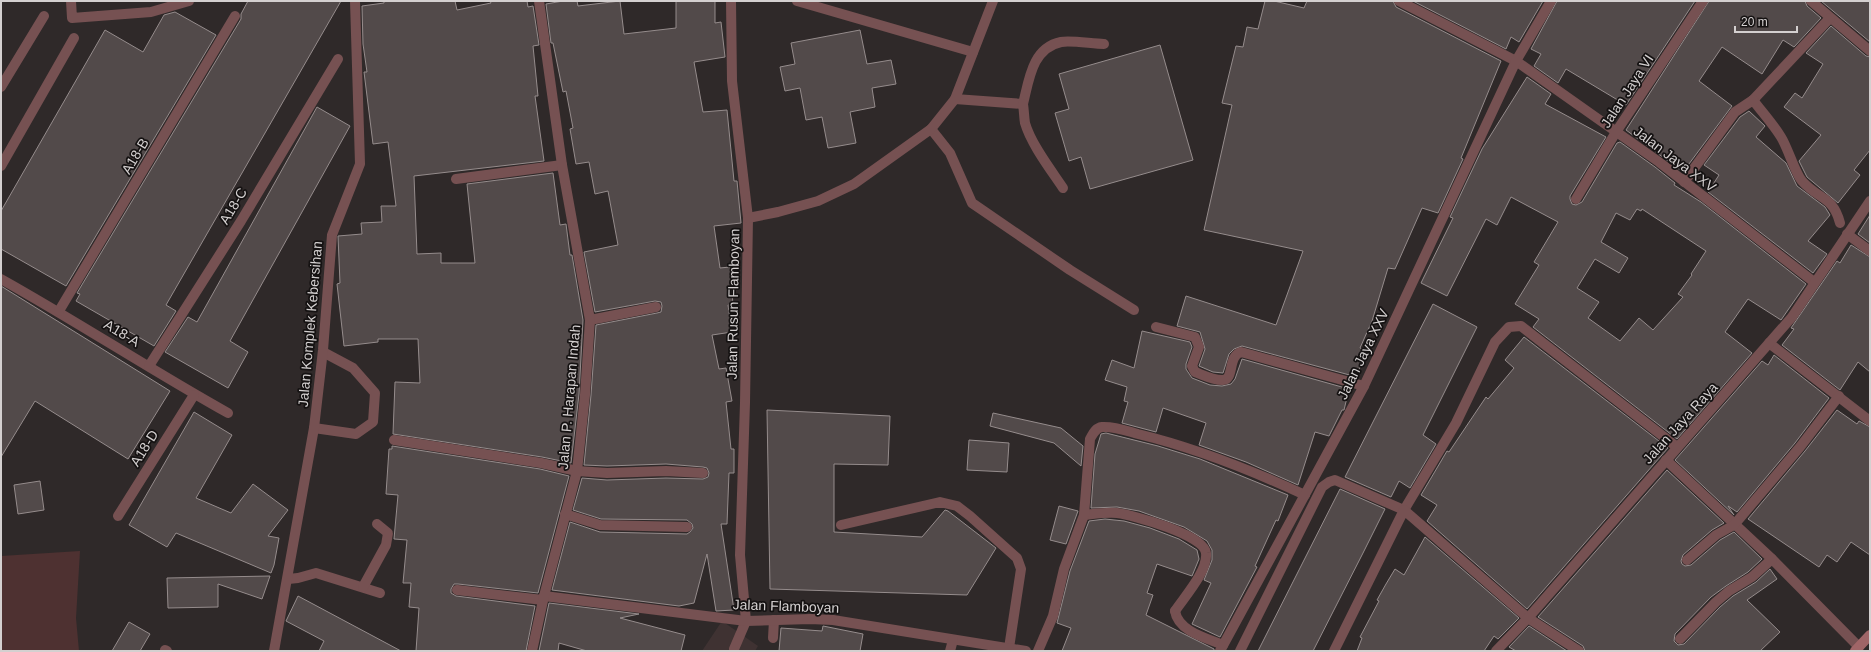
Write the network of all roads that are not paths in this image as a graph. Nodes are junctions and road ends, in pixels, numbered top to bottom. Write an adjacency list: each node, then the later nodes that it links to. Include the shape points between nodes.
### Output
1 (71, 1): 2 (street, via 72,18 151,12)
2 (189, 1)
3 (355, 1): 46 (street, Jalan Komplek Kebersihan, via 360,164 332,235)
4 (539, 1): 27 (street, Jalan P. Harapan Indah)
5 (731, 1): 34 (street, via 732,81)
6 (797, 1): 18 (street)
7 (993, 1): 18 (street, Jalan Rusun Flamboyan)
8 (1399, 1): 20 (street)
9 (1552, 1): 20 (street, Jalan Jaya XXV)
10 (1703, 1): 26 (street, Jalan Jaya VI)
11 (1811, 1): 14 (street)
12 (44, 16): 21 (street)
13 (235, 16): 42 (street, A18-B)
14 (1830, 18): 17 (street); 23 (street)
15 (74, 38): 28 (street)
16 (1104, 44): 24 (street, via 1062,42 1049,47 1033,63)
17 (1870, 51)
18 (973, 52): 22 (street, Jalan Rusun Flamboyan)
19 (338, 59): 47 (street, A18-C, via 241,221)
20 (1516, 61): 26 (street, Jalan Jaya XXV); 48 (street, Jalan Jaya XXV)
21 (1, 87)
22 (955, 99): 24 (street); 25 (street, Jalan Rusun Flamboyan)
23 (1752, 100): 30 (street, via 1735,112); 35 (street, via 1781,137 1800,180 1829,202 1836,210)
24 (1023, 104): 31 (street, via 1025,123 1046,163)
25 (931, 129): 34 (street, Jalan Rusun Flamboyan, via 854,184 818,201); 41 (street, via 950,152 972,203)
26 (1616, 132): 30 (street, Jalan Jaya XXV); 32 (street, Jalan Jaya VI)
27 (562, 165): 29 (street); 43 (street, Jalan P. Harapan Indah)
28 (1, 166)
29 (456, 179)
30 (1684, 182): 39 (street, Jalan Jaya XXV)
31 (1063, 188)
32 (1576, 199)
33 (1870, 201): 36 (street, Jalan Jaya Raya)
34 (748, 218): 77 (street, Jalan Rusun Flamboyan, via 740,555)
35 (1840, 223)
36 (1846, 234): 37 (street); 39 (street, Jalan Jaya Raya)
37 (1870, 251)
38 (1, 279): 42 (street, A18-A)
39 (1814, 282): 45 (street, Jalan Jaya Raya, via 1792,317)
40 (656, 307): 43 (street)
41 (1134, 310)
42 (59, 311): 47 (street, A18-A)
43 (590, 320): 57 (street, Jalan P. Harapan Indah)
44 (1156, 327): 48 (street, via 1194,338 1199,347 1193,369 1195,372 1221,380 1229,377 1234,357 1241,352)
45 (1769, 343): 50 (street); 55 (street, Jalan Jaya Raya)
46 (323, 352): 53 (street, Jalan Komplek Kebersihan); 53 (street, via 353,368 375,393 373,422 356,434)
47 (149, 366): 49 (street, A18-A)
48 (1364, 386): 59 (street, Jalan Jaya XXV)
49 (194, 395): 51 (street, A18-A); 63 (street, A18-D)
50 (1839, 396): 52 (street); 66 (street)
51 (228, 413)
52 (1870, 421)
53 (314, 428): 70 (street, Jalan Komplek Kebersihan)
54 (394, 440): 57 (street)
55 (1677, 447): 56 (street, Jalan Jaya Raya); 60 (street, via 1521,326 1514,326 1495,342 1456,423)
56 (1666, 460): 66 (street); 75 (street, Jalan Jaya Raya)
57 (577, 471): 58 (street); 61 (street, Jalan P. Harapan Indah)
58 (703, 473)
59 (1305, 495): 62 (street, via 1220,458 1146,436 1101,427 1090,440); 83 (street, Jalan Jaya XXV)
60 (1404, 510): 75 (street); 91 (street, via 1335,480 1322,487); 92 (street)
61 (565, 514): 67 (street, via 600,525); 74 (street, Jalan P. Harapan Indah)
62 (1084, 515): 83 (street, via 1117,513 1171,528 1205,547 1204,567 1175,611 1178,622); 90 (street, via 1064,569 1053,616)
63 (118, 516)
64 (377, 524): 71 (street, via 388,533 386,545)
65 (841, 525): 82 (street, via 940,502 956,506 970,516 1017,558 1022,568)
66 (1734, 525): 68 (street); 69 (street, via 1716,535)
67 (687, 527)
68 (1772, 559): 80 (street, via 1752,578 1716,602); 85 (street)
69 (1687, 560)
70 (288, 579): 71 (street, via 316,573); 86 (street, Jalan Komplek Kebersihan)
71 (363, 587): 73 (street)
72 (457, 590): 74 (street, Jalan Flamboyan)
73 (380, 593)
74 (544, 598): 77 (street, Jalan Flamboyan); 87 (street, Jalan P. Harapan Indah)
75 (1528, 618): 93 (street, Jalan Jaya Raya); 94 (street)
76 (774, 620): 77 (street, Jalan Flamboyan); 79 (street); 81 (street, Jalan Flamboyan, via 833,620)
77 (746, 621): 84 (street)
78 (1870, 635): 85 (main road)
79 (773, 638)
80 (1680, 639)
81 (953, 640): 82 (street, Jalan Flamboyan); 88 (street)
82 (1009, 648): 89 (street, Jalan Flamboyan)
83 (1221, 648)
84 (734, 649)
85 (1857, 649)
86 (274, 651)
87 (532, 651)
88 (950, 651)
89 (1026, 651)
90 (1038, 651)
91 (1240, 651)
92 (1334, 651)
93 (1496, 651)
94 (1579, 651)

